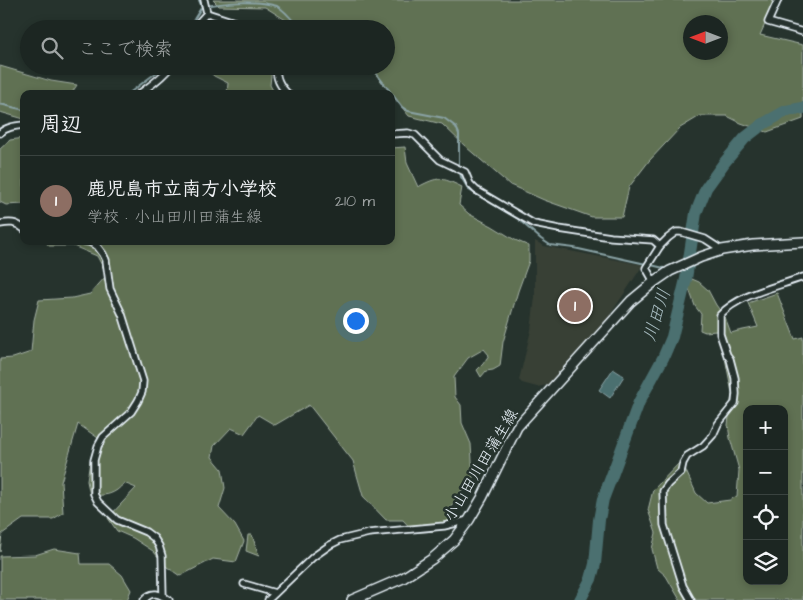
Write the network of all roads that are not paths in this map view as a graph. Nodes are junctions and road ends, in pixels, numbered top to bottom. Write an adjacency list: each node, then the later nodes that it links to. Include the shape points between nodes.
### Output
1 (778, 0): 5 (street, via 768,22)
2 (206, 6): 3 (street); 4 (street)
3 (199, 20)
4 (236, 20)
5 (803, 32)
6 (164, 75): 8 (street)
7 (276, 75): 9 (street)
8 (145, 90)
9 (285, 90)
10 (20, 125): 11 (street)
11 (0, 133)
12 (395, 134): 17 (street, via 415,135 440,160 465,172 476,190 534,224 611,237 654,240)
13 (0, 224): 14 (street)
14 (20, 225)
15 (803, 242): 18 (main road, 小山田川田蒲生線)
16 (95, 245): 24 (street, via 106,260 110,289 122,314 143,380 142,392 131,412 103,436 98,446 94,460 94,494 117,520 154,538 162,556)
17 (660, 246): 18 (street, via 676,232 681,232 705,239); 20 (street, via 646,268)
18 (722, 250): 20 (main road, 小山田川田蒲生線, via 670,271)
19 (803, 277): 29 (street, via 751,294 720,315 720,334 735,378 735,403 713,435 687,456 681,472 663,492 664,525 683,586)
20 (654, 282): 21 (main road, 小山田川田蒲生線, via 631,301 518,427)
21 (468, 520): 23 (street, via 340,540 313,557); 28 (main road, 小山田川田蒲生線, via 454,540 432,559 403,578)
22 (244, 584): 23 (street)
23 (276, 593): 27 (street)
24 (163, 596): 25 (street, via 150,594); 26 (street)
25 (144, 600)
26 (169, 600)
27 (268, 600)
28 (352, 600)
29 (691, 600)

